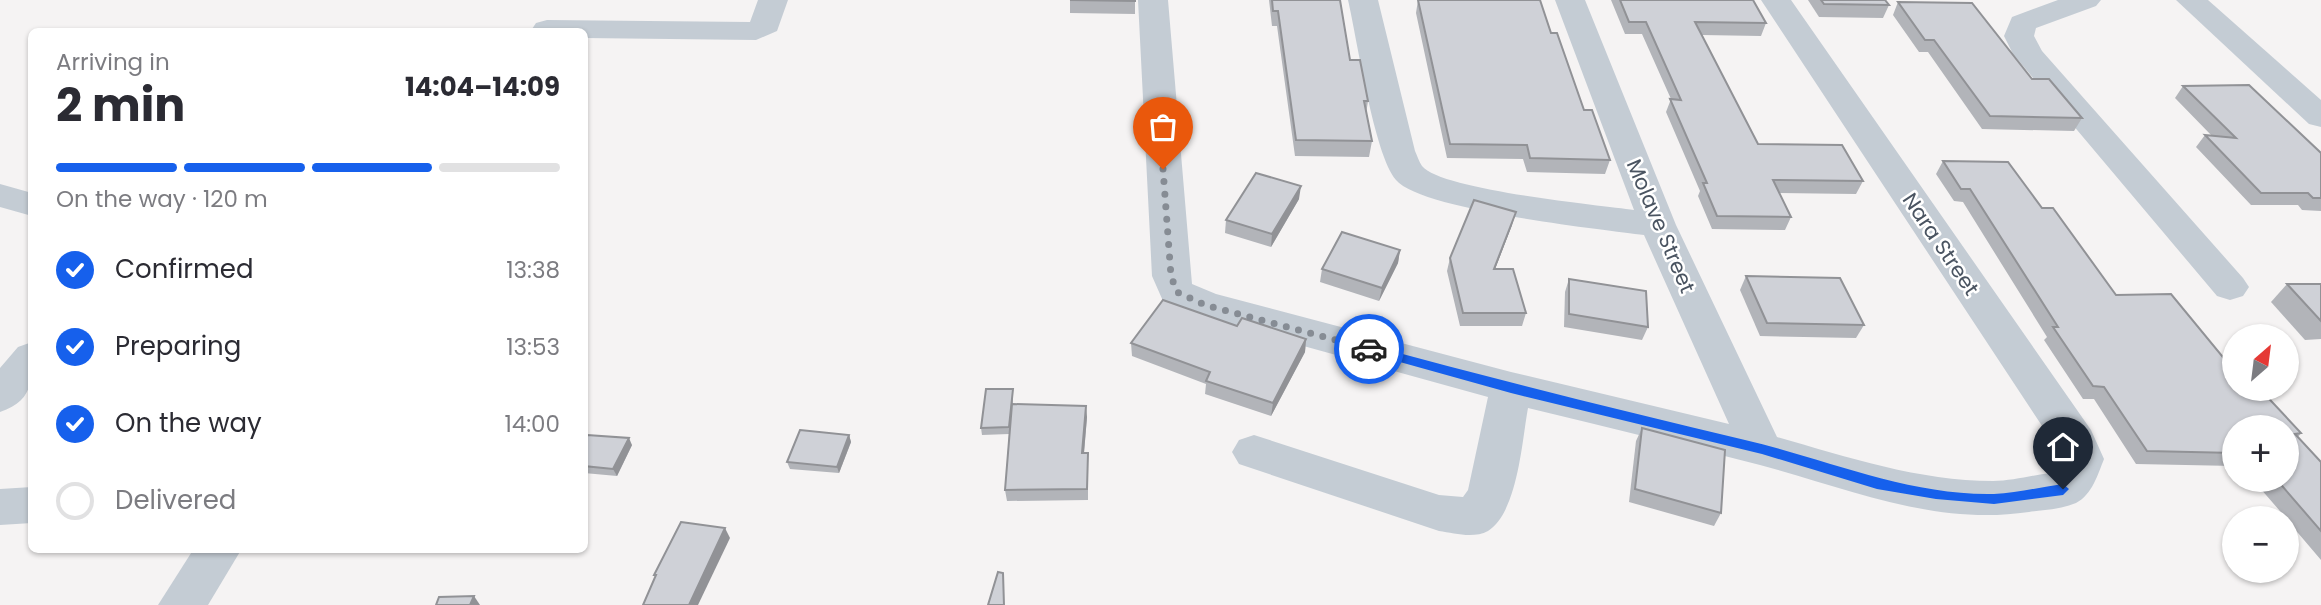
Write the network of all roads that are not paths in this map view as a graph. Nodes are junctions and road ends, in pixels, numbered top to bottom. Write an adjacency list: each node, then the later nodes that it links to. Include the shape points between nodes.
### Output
1 (555, 0): 9 (street)
2 (773, 0): 10 (street, via 766,25 755,31)
3 (1153, 0): 15 (street, via 1171,276 1177,292 1205,305)
4 (1363, 0): 12 (street, via 1398,151 1409,174 1436,188 1476,197)
5 (1570, 0): 12 (street, Molave Street)
6 (1776, 0): 17 (street, Nara Street, via 2076,442 2082,459 2063,489 1994,499 1877,483)
7 (2086, 0): 13 (street, via 2023,23 2019,36 2028,54)
8 (2191, 0): 11 (street)
9 (547, 28)
10 (588, 30)
11 (2321, 117)
12 (1658, 225): 17 (street, Molave Street)
13 (2230, 287)
14 (28, 362): 16 (street)
15 (1511, 388): 17 (street); 18 (street, via 1489,497 1473,517 1439,513)
16 (0, 396)
17 (1762, 449)
18 (1254, 452)
19 (28, 505): 20 (street)
20 (0, 507)
21 (216, 553): 22 (street)
22 (182, 605)

